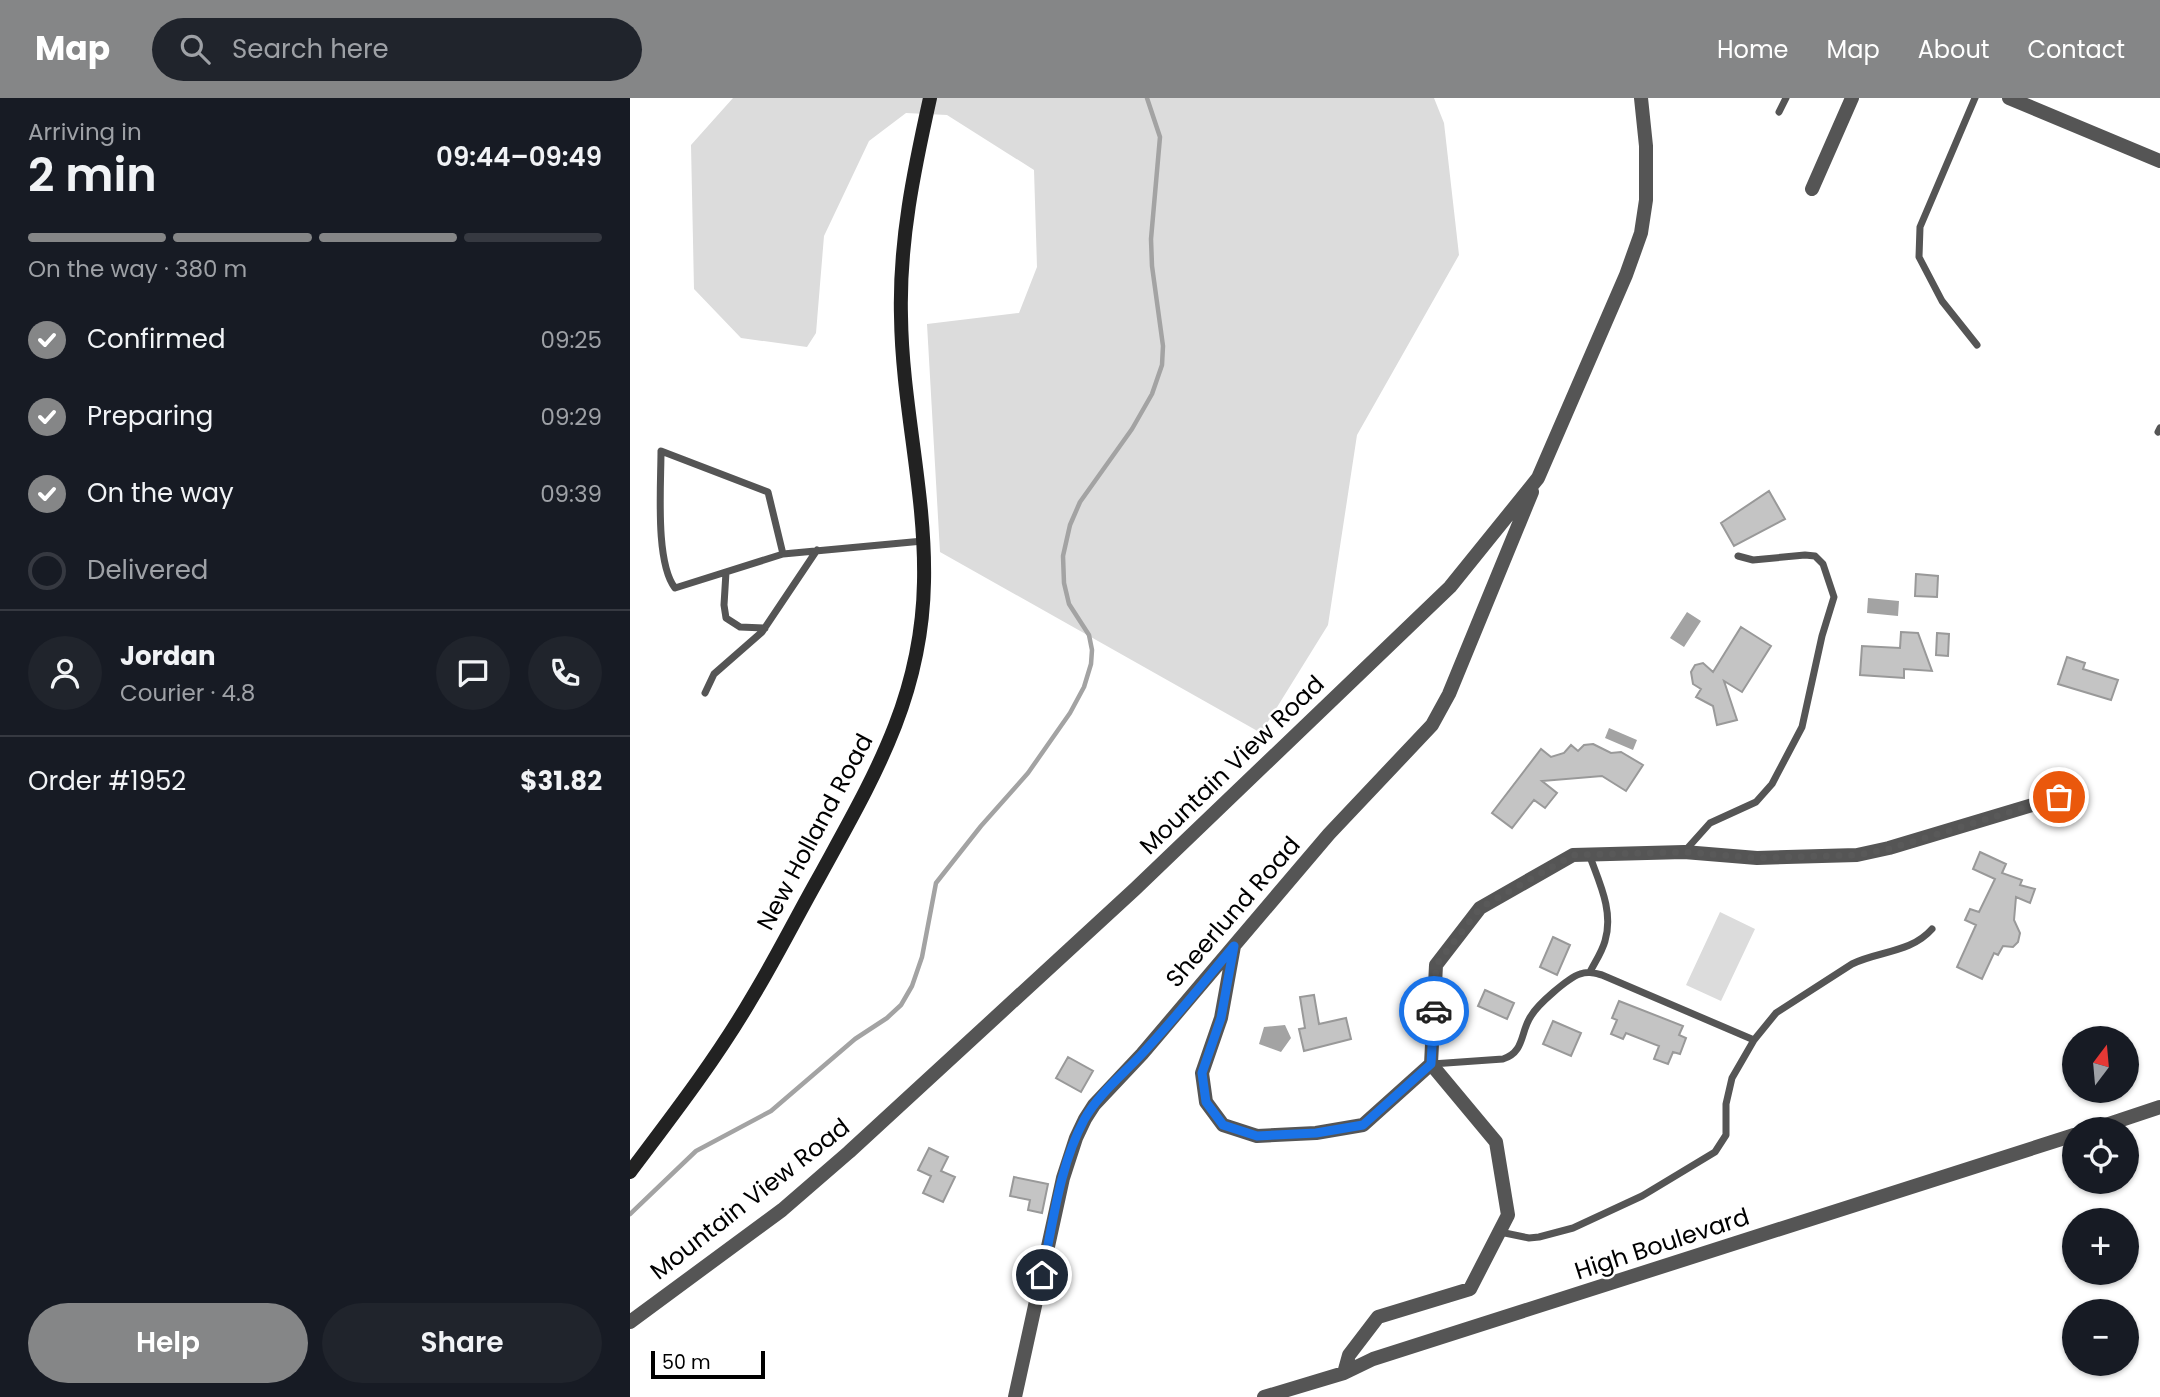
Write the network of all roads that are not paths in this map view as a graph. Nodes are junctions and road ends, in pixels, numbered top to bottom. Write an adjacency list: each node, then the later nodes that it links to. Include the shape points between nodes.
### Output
1 (930, 98): 12 (main road, New Holland Road, via 910,192 901,315)
2 (1641, 98): 11 (street, Mountain View Road, via 1647,182 1641,233)
3 (1786, 98): 7 (lane)
4 (1852, 98): 9 (street)
5 (1975, 98): 10 (lane, via 1920,228 1919,257 1942,301)
6 (2009, 98): 8 (street)
7 (1779, 112)
8 (2160, 161)
9 (1812, 189)
10 (1977, 345)
11 (1538, 478): 23 (street, Sheerlund Road, via 1432,725 1329,834); 32 (street, Mountain View Road, via 1450,587 1135,889 824,1175)
12 (923, 541): 13 (lane); 30 (main road, New Holland Road, via 920,635 890,743 754,995)
13 (817, 550): 14 (lane); 17 (lane)
14 (783, 554): 16 (lane); 16 (lane, via 768,492 661,451 661,526 667,578 675,588)
15 (1738, 556): 20 (lane, via 1753,560 1815,556 1823,564 1834,597 1802,727 1772,784 1756,802 1710,823)
16 (726, 572): 17 (lane, via 726,618 740,627)
17 (765, 628): 18 (lane, via 714,674)
18 (705, 693)
19 (2059, 797): 20 (street, via 1857,855 1757,858)
20 (1684, 852): 21 (street)
21 (1589, 854): 24 (lane, via 1606,900 1607,920 1605,941); 26 (street, via 1573,855 1480,908 1436,965)
22 (1931, 929): 25 (lane, via 1916,943 1863,958 1805,993 1776,1013)
23 (1234, 946): 26 (street, via 1221,1018 1202,1073 1206,1102 1223,1125 1257,1136 1363,1125); 34 (street, Sheerlund Road, via 1085,1119 1063,1178)
24 (1590, 972): 25 (lane); 26 (lane, via 1578,974 1541,1003 1512,1056)
25 (1754, 1040): 31 (lane, via 1732,1078 1726,1135 1715,1152 1631,1202 1573,1228 1529,1238)
26 (1431, 1064): 31 (street, via 1496,1142 1508,1215)
27 (2160, 1107): 28 (street)
28 (2130, 1117)
29 (2062, 1139): 33 (street, High Boulevard, via 1373,1359)
30 (630, 1172)
31 (1500, 1231): 33 (street, via 1470,1289 1378,1317 1349,1355)
32 (630, 1322)
33 (1344, 1373): 35 (street, High Boulevard)
34 (1015, 1397)
35 (1264, 1397)

